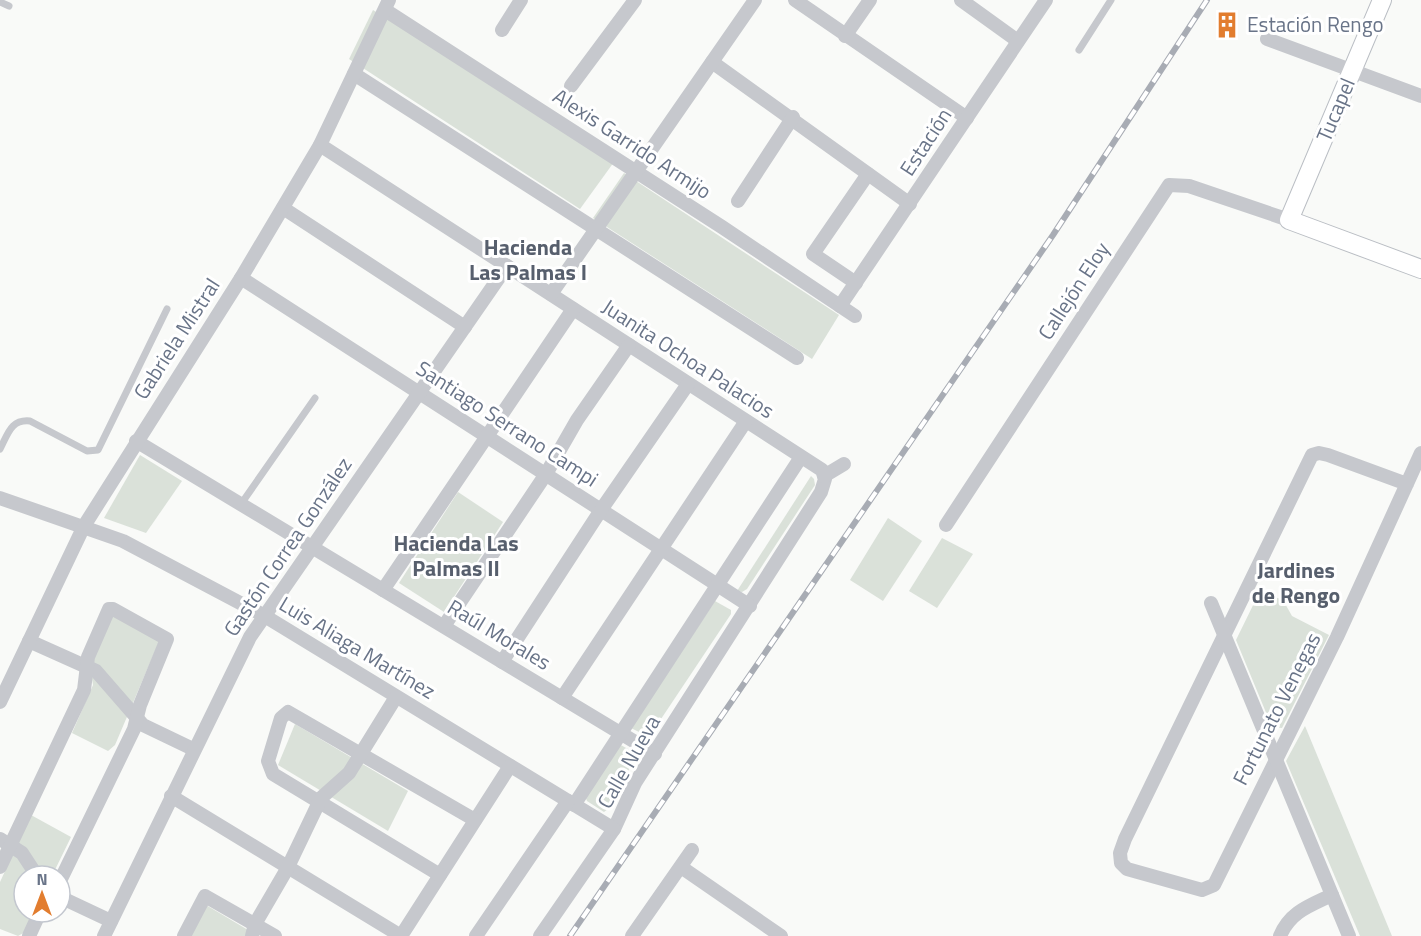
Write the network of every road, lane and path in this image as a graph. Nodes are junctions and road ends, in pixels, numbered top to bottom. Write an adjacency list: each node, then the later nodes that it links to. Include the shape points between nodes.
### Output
1 (521, 0): 13 (street)
2 (755, 0): 18 (street)
3 (795, 0): 14 (street)
4 (870, 0): 14 (street)
5 (961, 0): 16 (street)
6 (1046, 0): 16 (street, Estación)
7 (1111, 0): 17 (lane)
8 (1382, 0): 19 (street, Tucapel)
9 (0, 2): 12 (lane)
10 (629, 2): 21 (street)
11 (387, 5): 20 (street, Gabriela Mistral); 26 (street, Alexis Garrido Armijo)
12 (9, 6)
13 (502, 30)
14 (845, 36): 24 (street)
15 (1267, 39): 19 (street)
16 (1018, 41): 24 (street, Estación)
17 (1078, 50)
18 (712, 62): 23 (street); 26 (street)
19 (1353, 71): 22 (street); 31 (street, Tucapel)
20 (354, 74): 25 (street, Gabriela Mistral); 32 (street)
21 (571, 86)
22 (1421, 96)
23 (793, 117): 27 (street); 28 (street)
24 (967, 118): 29 (street, Estación)
25 (320, 145): 30 (street, Gabriela Mistral); 33 (street, Juanita Ochoa Palacios)
26 (635, 172): 32 (street); 38 (street, Alexis Garrido Armijo)
27 (868, 174): 29 (street); 36 (street, via 813,254)
28 (738, 201)
29 (910, 204): 36 (street, Estación)
30 (283, 208): 35 (street, Gabriela Mistral); 42 (street)
31 (1289, 220): 34 (street); 61 (street, Callejón Eloy, via 1190,186 1169,185)
32 (595, 231): 37 (street); 44 (street)
33 (507, 266): 37 (street, Juanita Ochoa Palacios); 42 (street, Gastón Correa González)
34 (1421, 269)
35 (241, 278): 46 (street, Santiago Serrano Campi); 50 (street, Gabriela Mistral)
36 (856, 283): 38 (street, Estación)
37 (551, 294): 40 (street, Juanita Ochoa Palacios)
38 (840, 306): 41 (street, Alexis Garrido Armijo)
39 (167, 309): 51 (lane, via 98,450 87,452 30,421 20,420 14,423)
40 (573, 309): 43 (street, Juanita Ochoa Palacios); 49 (street)
41 (855, 316)
42 (465, 327): 46 (street, Gastón Correa González)
43 (629, 345): 45 (street, Juanita Ochoa Palacios); 56 (street, via 577,420)
44 (797, 358)
45 (688, 384): 48 (street, Juanita Ochoa Palacios); 60 (street)
46 (419, 393): 49 (street, Santiago Serrano Campi); 63 (street, Gastón Correa González)
47 (315, 398): 59 (lane)
48 (746, 421): 53 (street, Juanita Ochoa Palacios); 64 (street)
49 (485, 435): 56 (street, Santiago Serrano Campi); 66 (street)
50 (136, 441): 59 (street, Raúl Morales); 62 (street, Gabriela Mistral)
51 (0, 449)
52 (1421, 453): 57 (street, Fortunato Venegas)
53 (801, 457): 55 (street, Juanita Ochoa Palacios); 65 (street)
54 (844, 465): 55 (street)
55 (823, 473): 68 (street, Calle Nueva, via 822,492)
56 (546, 474): 60 (street, Santiago Serrano Campi); 70 (street)
57 (1407, 484): 71 (street, via 1319,453 1312,455); 85 (street, Fortunato Venegas)
58 (0, 498): 62 (street, Luis Aliaga Martínez)
59 (241, 504): 63 (street, Raúl Morales)
60 (601, 510): 64 (street, Santiago Serrano Campi); 73 (street)
61 (946, 525)
62 (84, 526): 69 (street, Luis Aliaga Martínez, via 123,541); 72 (street, Gabriela Mistral)
63 (311, 546): 66 (street, Raúl Morales); 69 (street, Gastón Correa González)
64 (660, 548): 65 (street, Santiago Serrano Campi); 78 (street)
65 (717, 585): 68 (street, Santiago Serrano Campi); 81 (street)
66 (383, 590): 70 (street, Raúl Morales)
67 (1211, 603): 71 (street)
68 (750, 606): 84 (street, Calle Nueva)
69 (263, 615): 77 (street, Luis Aliaga Martínez); 82 (street, Gastón Correa González)
70 (444, 626): 73 (street, Raúl Morales)
71 (1225, 637): 85 (street); 85 (street, Fortunato Venegas, via 1120,853 1121,863 1127,869 1202,890 1214,885)
72 (29, 641): 74 (street); 76 (street, Gabriela Mistral)
73 (502, 662): 78 (street, Raúl Morales)
74 (86, 666): 80 (street, via 96,671); 80 (street, via 109,609 167,639); 92 (street, via 84,690)
75 (0, 668): 76 (street)
76 (13, 675): 79 (street, Gabriela Mistral)
77 (396, 697): 83 (street); 86 (street, Luis Aliaga Martínez)
78 (562, 698): 81 (street, Raúl Morales)
79 (0, 702)
80 (136, 719): 82 (street); 95 (street)
81 (621, 733): 84 (street, Raúl Morales); 89 (street)
82 (193, 749): 87 (street, Gastón Correa González)
83 (361, 754): 88 (street); 88 (street, via 288,712 281,718 268,761 273,774); 90 (street)
84 (655, 754): 91 (street, Calle Nueva)
85 (1278, 760): 100 (street)
86 (510, 766): 89 (street, Luis Aliaga Martínez); 90 (street)
87 (171, 796): 98 (street); 102 (street, Gastón Correa González)
88 (319, 802): 98 (street); 99 (street)
89 (571, 803): 91 (street, Luis Aliaga Martínez); 109 (street)
90 (475, 820): 99 (street)
91 (614, 830): 110 (street, Calle Nueva)
92 (6, 841): 94 (street); 96 (street)
93 (692, 850): 97 (street)
94 (29, 864)
95 (68, 864)
96 (0, 867)
97 (681, 867): 104 (street); 111 (street)
98 (287, 869): 103 (street); 108 (street)
99 (440, 875): 108 (street)
100 (1332, 895): 112 (street, via 1295,912); 113 (street)
101 (72, 903): 102 (street)
102 (111, 921): 105 (street, Gastón Correa González)
103 (254, 930): 106 (street, via 205,896); 107 (street)
104 (634, 935)
105 (104, 936)
106 (183, 936)
107 (275, 936)
108 (401, 936)
109 (476, 936)
110 (540, 936)
111 (781, 936)
112 (1280, 936)
113 (1349, 936)

